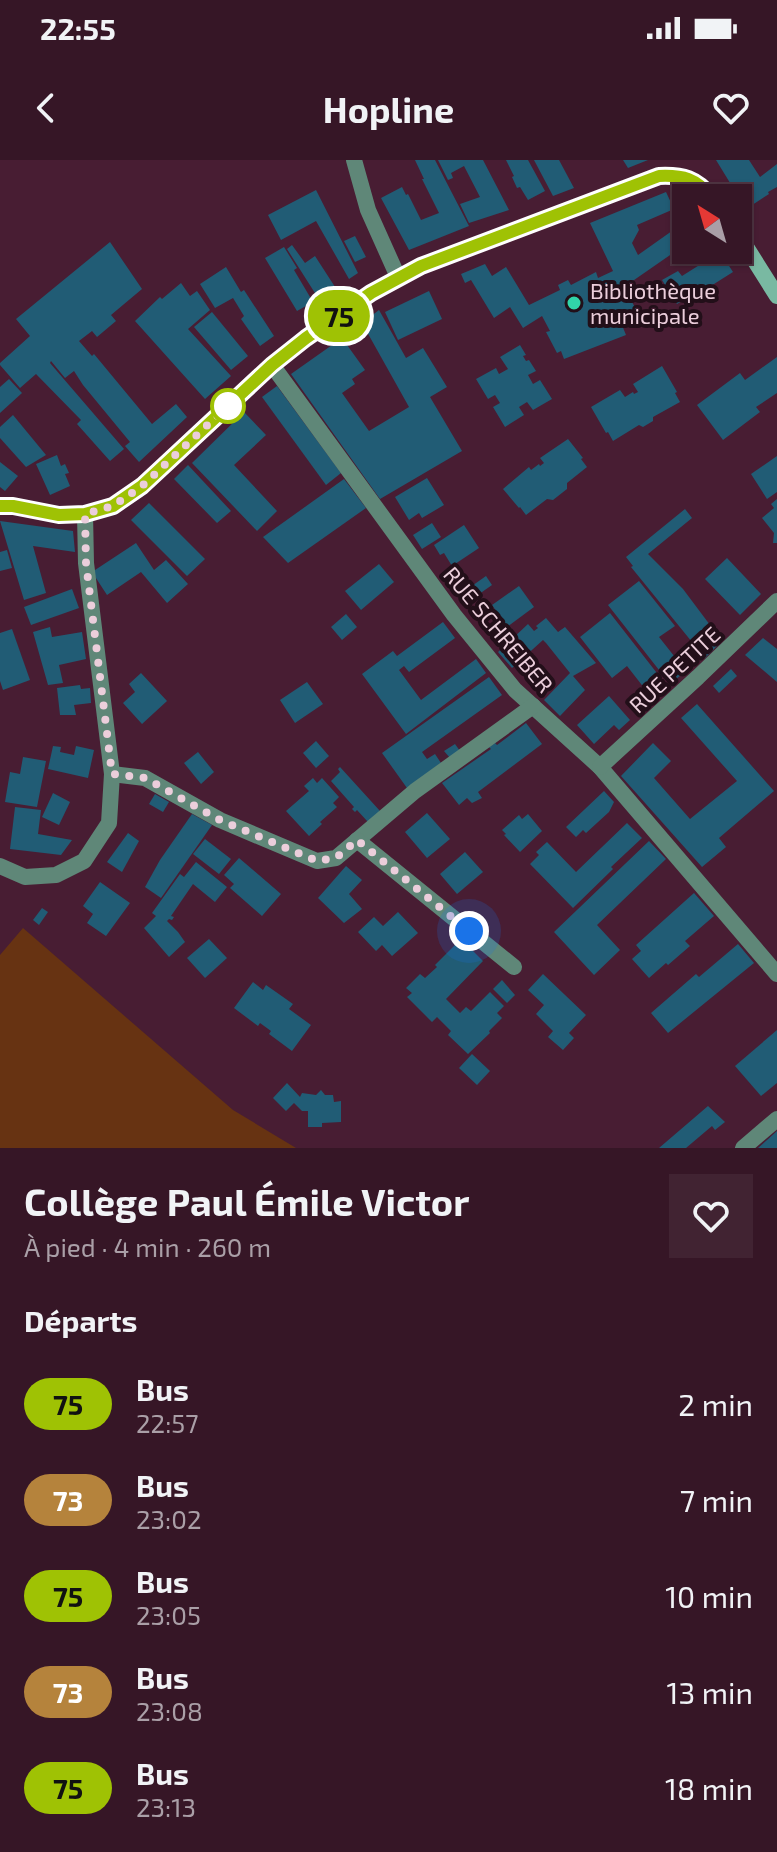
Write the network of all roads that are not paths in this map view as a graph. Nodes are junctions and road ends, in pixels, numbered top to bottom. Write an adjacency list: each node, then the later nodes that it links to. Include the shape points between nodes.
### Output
1 (354, 160): 4 (street, via 368,210)
2 (696, 184): 4 (street, via 680,175 659,176)
3 (752, 256): 5 (street)
4 (398, 277): 6 (street)
5 (777, 296)
6 (272, 365): 8 (street, via 142,486 113,506); 10 (street, RUE SCHREIBER, via 454,615)
7 (0, 506): 8 (street)
8 (85, 514): 12 (street, via 86,563)
9 (777, 601): 11 (street, RUE PETITE)
10 (533, 706): 11 (street, RUE SCHREIBER); 13 (street)
11 (600, 767): 16 (street, RUE SCHREIBER)
12 (112, 774): 13 (street, via 145,778 220,820 317,861 336,858); 14 (street, via 109,823 84,861 56,875 25,877)
13 (357, 840): 15 (street)
14 (0, 866)
15 (514, 967)
16 (777, 974)
17 (777, 1119): 18 (street)
18 (743, 1148)

